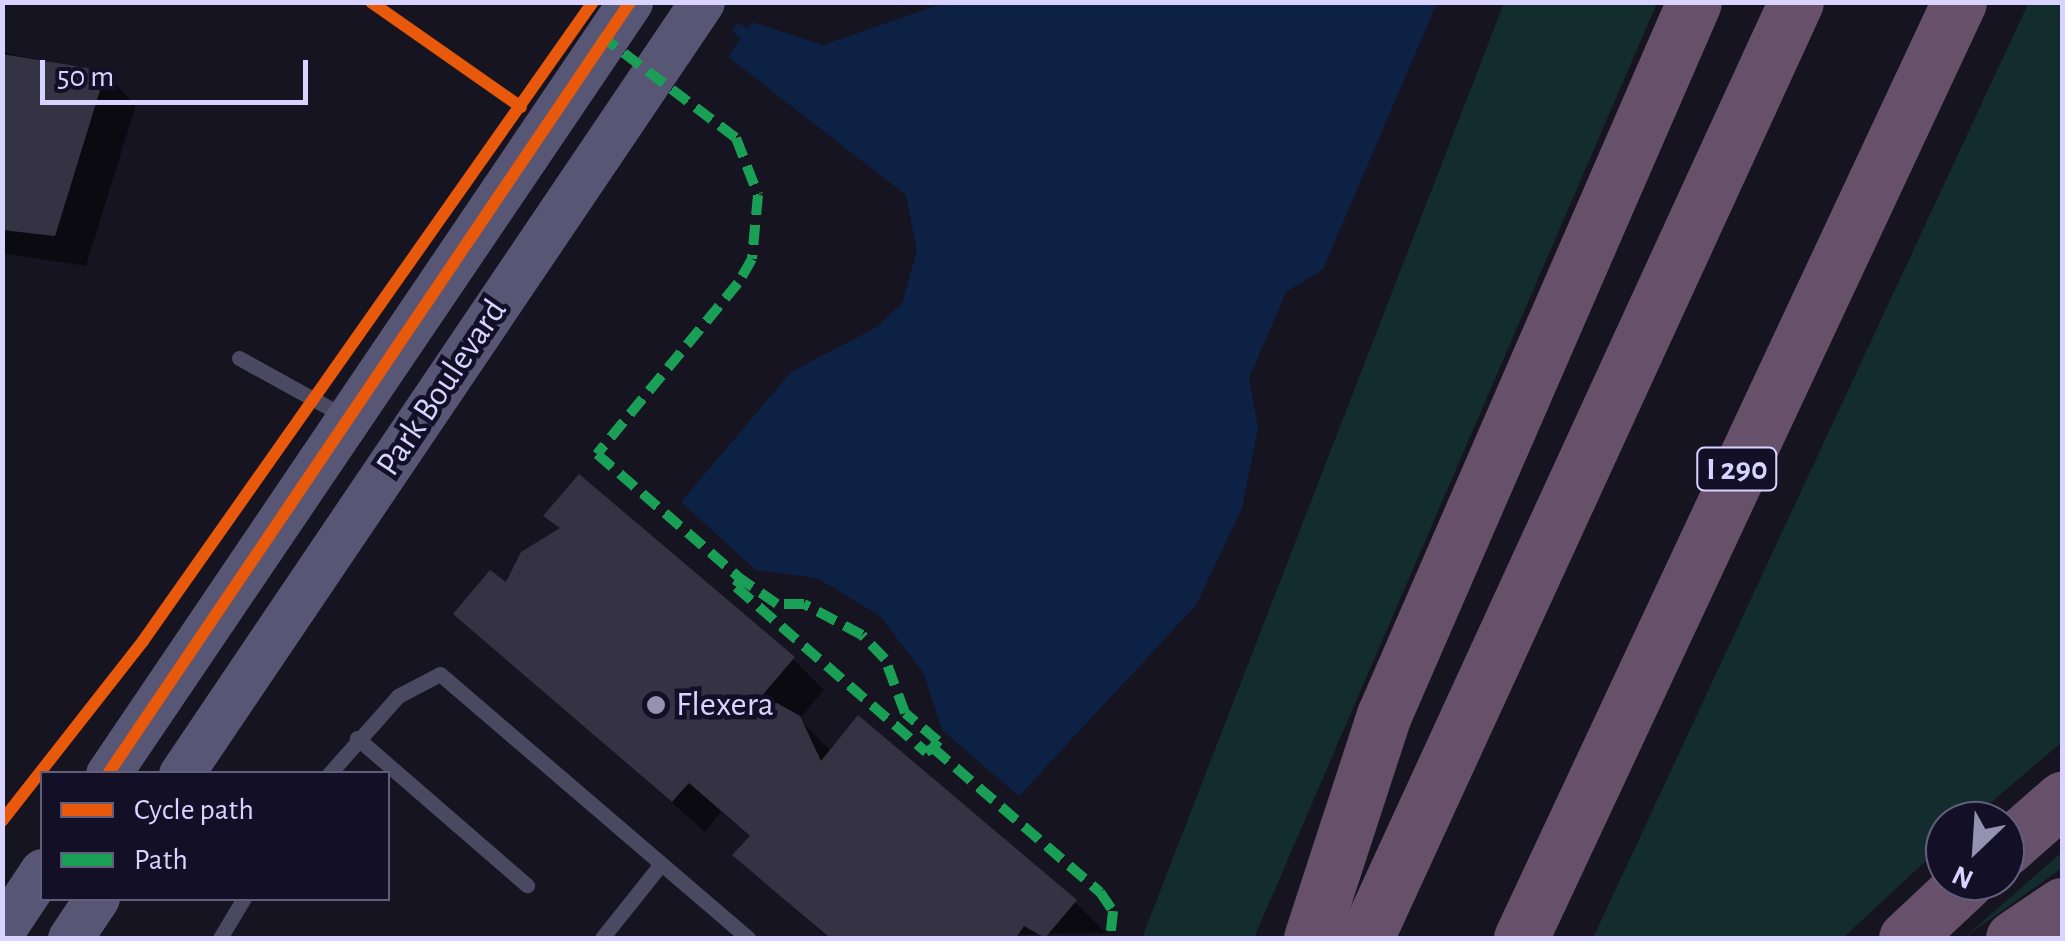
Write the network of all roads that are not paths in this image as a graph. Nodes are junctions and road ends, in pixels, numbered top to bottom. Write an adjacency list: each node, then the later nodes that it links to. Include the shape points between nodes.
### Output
1 (630, 2): 7 (street, Park Boulevard)
2 (702, 2): 10 (street, Park Boulevard)
3 (1694, 2): 26 (highway, via 1384,715)
4 (1796, 2): 27 (highway)
5 (1959, 2): 28 (highway, I 290)
6 (238, 358): 7 (lane)
7 (347, 418): 9 (street, Park Boulevard)
8 (357, 738): 11 (lane); 14 (lane, via 398,696 440,674); 16 (lane)
9 (110, 771)
10 (184, 771)
11 (331, 771)
12 (2062, 799): 13 (highway)
13 (2025, 831)
14 (661, 864): 24 (lane); 25 (lane)
15 (40, 874): 21 (street)
16 (527, 885)
17 (95, 901): 22 (street)
18 (242, 901): 23 (lane)
19 (1946, 901): 29 (highway)
20 (2062, 904): 30 (highway)
21 (2, 930)
22 (70, 938)
23 (220, 938)
24 (602, 938)
25 (748, 938)
26 (1311, 938)
27 (1366, 938)
28 (1521, 938)
29 (1906, 938)
30 (2013, 938)

